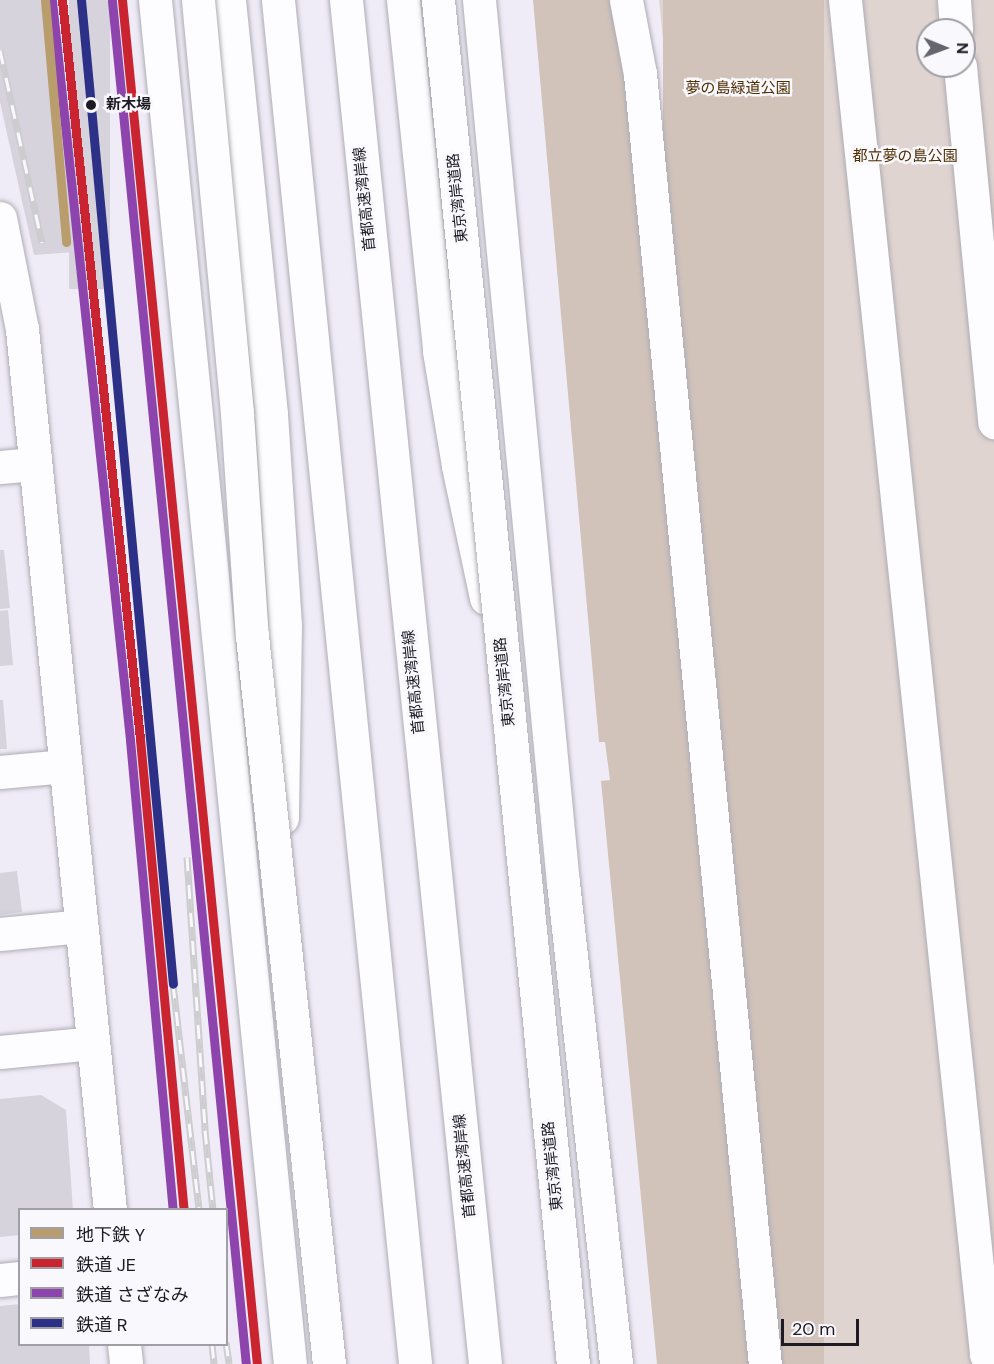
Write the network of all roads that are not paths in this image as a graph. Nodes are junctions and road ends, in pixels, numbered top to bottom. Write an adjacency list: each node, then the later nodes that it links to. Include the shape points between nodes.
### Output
1 (155, 0): 26 (main road)
2 (198, 0): 35 (main road, bridge, via 237,413 252,636)
3 (229, 0): 26 (main road, via 271,414 285,625 285,1016 279,1110)
4 (278, 0): 36 (main road)
5 (346, 0): 37 (main road, 首都高速湾岸線)
6 (403, 0): 21 (main road, via 439,351 458,466 516,740 546,848)
7 (438, 0): 38 (main road, 東京湾岸道路, bridge)
8 (479, 0): 21 (main road)
9 (626, 0): 41 (main road, via 640,74)
10 (648, 0): 42 (main road)
11 (845, 0): 32 (main road)
12 (954, 0): 13 (main road)
13 (955, 18)
14 (961, 78): 16 (main road)
15 (0, 219): 17 (main road, via 22,330)
16 (994, 422)
17 (35, 464): 18 (main road); 19 (main road)
18 (0, 467)
19 (65, 766): 20 (main road); 22 (main road)
20 (0, 772)
21 (563, 883): 30 (main road)
22 (81, 926): 23 (main road); 24 (main road)
23 (0, 934)
24 (93, 1043): 25 (main road); 27 (main road)
25 (0, 1052)
26 (269, 1160): 34 (main road)
27 (110, 1208)
28 (18, 1278): 29 (main road)
29 (0, 1280)
30 (612, 1326): 39 (main road); 40 (main road)
31 (124, 1346): 33 (main road)
32 (987, 1361)
33 (126, 1364)
34 (290, 1364)
35 (328, 1364)
36 (415, 1364)
37 (485, 1364)
38 (573, 1364)
39 (600, 1364)
40 (616, 1364)
41 (765, 1364)
42 (784, 1364)

